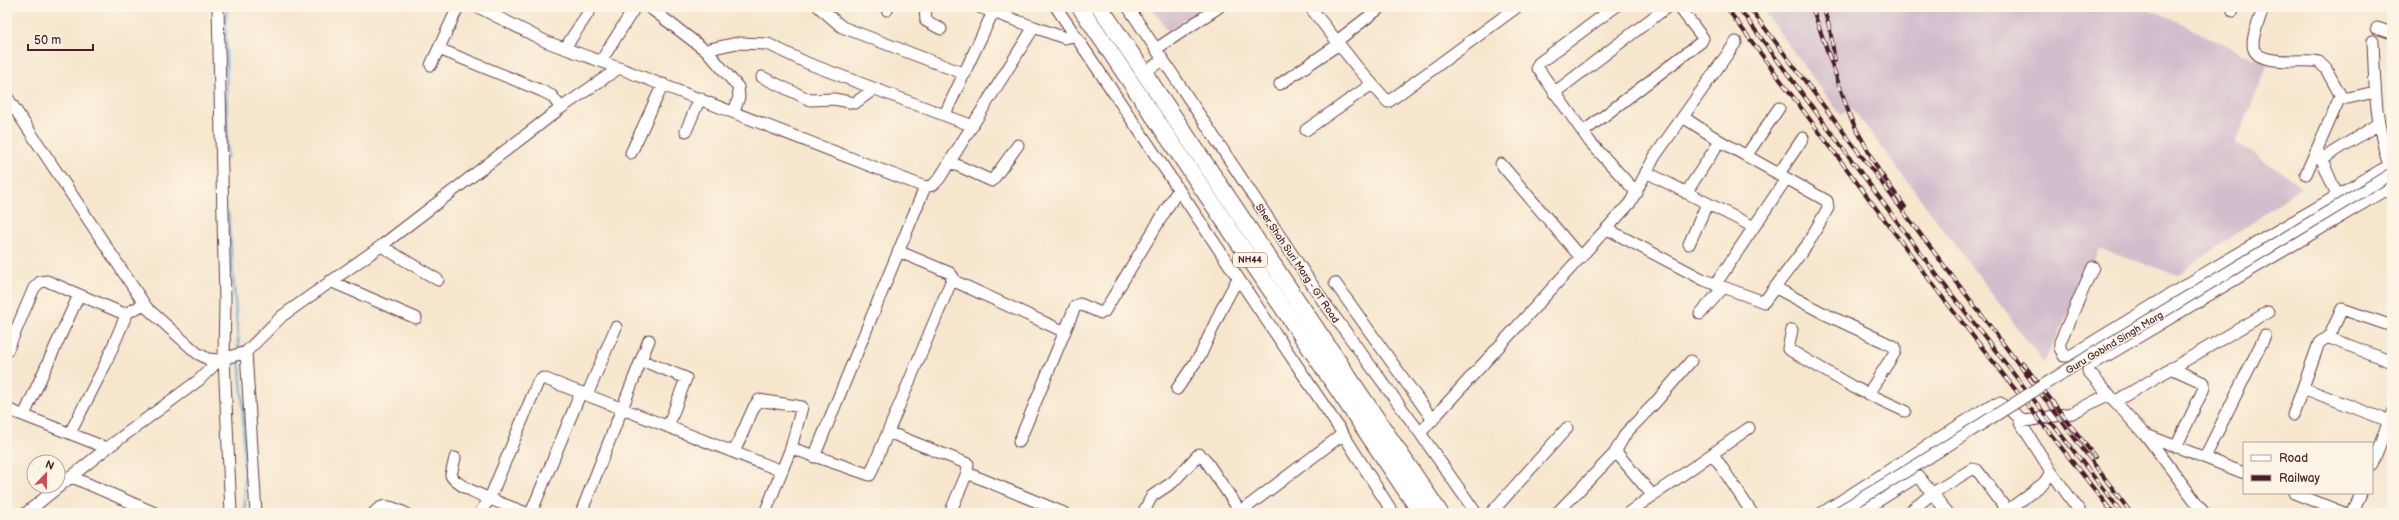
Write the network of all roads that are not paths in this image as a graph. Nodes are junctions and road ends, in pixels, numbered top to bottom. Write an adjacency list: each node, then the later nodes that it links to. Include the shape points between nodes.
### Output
1 (218, 7): 111 (street)
2 (458, 7): 32 (street)
3 (478, 7): 31 (street, via 547,42)
4 (592, 7): 31 (street)
5 (635, 7): 36 (street)
6 (649, 7): 34 (street)
7 (819, 7): 40 (street, via 842,27)
8 (925, 7): 25 (street, via 926,21)
9 (979, 7): 22 (street)
10 (1056, 7): 27 (street)
11 (1080, 7): 175 (highway, NH44)
12 (1100, 7): 176 (highway, NH44)
13 (1128, 7): 33 (street, Sher Shah Suri Marg - GT Road)
14 (1219, 7): 33 (street)
15 (1310, 7): 28 (street)
16 (1381, 7): 28 (street)
17 (1517, 7): 44 (street, via 1388,102)
18 (1615, 7): 49 (street, via 1538,64 1539,72)
19 (1667, 7): 49 (street)
20 (1679, 7): 62 (street, via 1703,38 1702,42)
21 (2264, 7): 50 (street, via 2253,35 2252,46 2256,54 2271,61 2319,62 2326,69)
22 (993, 12): 23 (street); 40 (street)
23 (1034, 28): 27 (street, via 1066,38); 59 (street)
24 (2377, 28): 26 (street)
25 (941, 29)
26 (2392, 33)
27 (1075, 35): 48 (street)
28 (1338, 42): 43 (street); 44 (street)
29 (1736, 42): 57 (street)
30 (2373, 42): 47 (street)
31 (565, 48): 36 (street)
32 (439, 49): 37 (street); 53 (street, via 546,93)
33 (1156, 49): 35 (street, Sher Shah Suri Marg - GT Road)
34 (707, 50): 46 (street, via 737,43 765,43 793,58); 55 (street, via 738,87 739,97)
35 (1162, 60): 38 (street); 134 (street, Sher Shah Suri Marg - GT Road, via 1322,301)
36 (601, 61): 39 (street)
37 (432, 65)
38 (1152, 67)
39 (619, 68): 42 (street); 53 (street)
40 (965, 74): 56 (street)
41 (762, 77): 46 (street, via 813,101 834,99 854,103)
42 (663, 84): 52 (street); 66 (street)
43 (1280, 84)
44 (1372, 84): 60 (street)
45 (1123, 87): 48 (street)
46 (874, 89): 56 (street)
47 (2375, 92): 50 (street, via 2348,98); 58 (street)
48 (1113, 93): 77 (street)
49 (1554, 93): 62 (street)
50 (2340, 96): 67 (street)
51 (7, 97): 97 (street)
52 (700, 98): 55 (street); 61 (street)
53 (562, 108): 85 (street)
54 (1779, 108): 68 (street)
55 (734, 112): 76 (street)
56 (946, 114): 59 (street)
57 (1683, 117): 64 (street); 72 (street)
58 (2377, 125): 67 (street); 71 (street)
59 (973, 126): 69 (street)
60 (1306, 130)
61 (686, 131)
62 (1583, 132): 78 (street)
63 (1803, 138): 74 (street)
64 (1720, 141): 68 (street); 79 (street)
65 (1018, 145): 69 (street, via 992,181)
66 (631, 153)
67 (2320, 154): 73 (street); 80 (street)
68 (1746, 156): 74 (street)
69 (950, 162): 76 (street, via 937,182)
70 (1500, 164): 87 (street)
71 (2391, 169): 80 (street); 183 (street, Guru Gobind Singh Marg, bridge)
72 (1646, 172): 78 (street); 79 (street)
73 (2306, 174)
74 (1782, 177): 82 (street); 95 (street, via 1829,204 1807,245)
75 (2392, 186): 120 (street, via 2088,367 2088,372)
76 (925, 187): 86 (street)
77 (1178, 190): 89 (street); 105 (street, via 1104,312 1078,304)
78 (1637, 193): 83 (street)
79 (1686, 193): 81 (street)
80 (2337, 195): 88 (street, via 2070,356 2064,356 2060,342)
81 (1707, 204): 82 (street); 84 (street)
82 (1754, 227): 94 (street)
83 (1607, 229): 87 (street); 94 (street)
84 (1689, 244)
85 (381, 246): 90 (street); 92 (street)
86 (900, 252): 91 (street, via 950,273 953,276); 144 (street)
87 (1581, 258): 127 (street)
88 (2093, 266)
89 (1238, 278): 117 (street, via 1202,354); 135 (street)
90 (438, 280)
91 (952, 280): 105 (street); 132 (street)
92 (330, 282): 101 (street); 110 (street, via 278,320)
93 (1335, 283): 127 (street)
94 (1719, 286): 95 (street, via 1764,302); 100 (street)
95 (1776, 288): 119 (street, via 1895,347 1895,352)
96 (79, 295): 99 (street); 109 (street, via 47,281 37,284); 124 (street)
97 (144, 304): 99 (street); 111 (street, via 202,357)
98 (2268, 312): 115 (street)
99 (127, 313): 133 (street, via 106,365)
100 (1700, 314)
101 (416, 318)
102 (2392, 326): 107 (street, via 2342,309)
103 (616, 327): 118 (street)
104 (1792, 330): 119 (street, via 1788,349)
105 (1065, 332): 137 (street)
106 (2264, 336): 145 (street)
107 (2327, 337): 114 (street); 116 (street, via 2319,343)
108 (649, 340): 112 (street)
109 (7, 351)
110 (244, 354): 111 (street); 163 (street)
111 (225, 358): 139 (street); 162 (street)
112 (641, 360): 122 (street); 129 (street, via 686,378)
113 (1691, 361): 142 (street, via 1626,433)
114 (2392, 362)
115 (2171, 368): 120 (street); 138 (street, via 2204,383 2204,388)
116 (2303, 388): 125 (street); 126 (street)
117 (1177, 389)
118 (584, 394): 122 (street); 157 (street, via 545,378 540,379); 168 (street)
119 (1868, 394): 123 (street)
120 (2112, 398): 128 (street, via 2072,414); 136 (street)
121 (7, 409): 124 (street)
122 (623, 410): 129 (street); 169 (street)
123 (1904, 411)
124 (24, 415): 133 (street)
125 (2293, 415)
126 (2390, 417): 147 (street)
127 (1433, 420): 134 (street)
128 (2023, 420): 148 (street, via 2021,425); 182 (street, via 2000,403 1991,405)
129 (668, 427): 141 (street)
130 (1567, 428): 178 (street)
131 (1749, 428): 143 (street)
132 (888, 432): 144 (street, via 869,476); 150 (street, via 966,463)
133 (70, 433): 139 (street)
134 (1420, 433): 177 (street, Sher Shah Suri Marg - GT Road)
135 (1343, 434): 158 (street); 174 (street)
136 (2144, 434): 138 (street); 188 (street)
137 (1019, 442)
138 (2176, 447): 145 (street)
139 (107, 448): 152 (street)
140 (791, 448): 141 (street, via 802,407 762,399 756,404); 144 (street); 149 (street)
141 (734, 452): 149 (street)
142 (1616, 452): 156 (street); 179 (street)
143 (1713, 454): 156 (street); 181 (street)
144 (814, 457)
145 (2205, 457): 151 (street)
146 (455, 458): 157 (street, via 451,472 454,481 468,491)
147 (2373, 462)
148 (2050, 470): 159 (street, via 2044,483); 187 (street)
149 (782, 471): 170 (street)
150 (967, 473): 171 (street); 172 (street)
151 (2243, 473)
152 (72, 476): 160 (street); 161 (street)
153 (1934, 493): 159 (street, via 1974,469); 184 (street, via 1921,478 1916,478); 185 (street); 186 (street)
154 (2296, 494): 189 (street)
155 (2361, 494): 190 (street)
156 (1653, 496): 180 (street)
157 (490, 498): 166 (street); 167 (street)
158 (1240, 512): 173 (street, via 1199,454 1173,482 1152,496)
159 (2008, 512)
160 (26, 513)
161 (155, 513)
162 (231, 513)
163 (256, 513)
164 (374, 513): 165 (street, via 380,507 386,506)
165 (405, 513)
166 (480, 513)
167 (526, 513)
168 (531, 513)
169 (581, 513)
170 (765, 513)
171 (950, 513)
172 (1064, 513)
173 (1143, 513)
174 (1393, 513)
175 (1421, 513)
176 (1440, 513)
177 (1476, 513)
178 (1492, 513)
179 (1557, 513)
180 (1628, 513)
181 (1752, 513)
182 (1822, 513)
183 (1837, 513)
184 (1859, 513)
185 (1908, 513)
186 (1948, 513)
187 (2081, 513)
188 (2204, 513)
189 (2344, 513)
190 (2353, 513)

